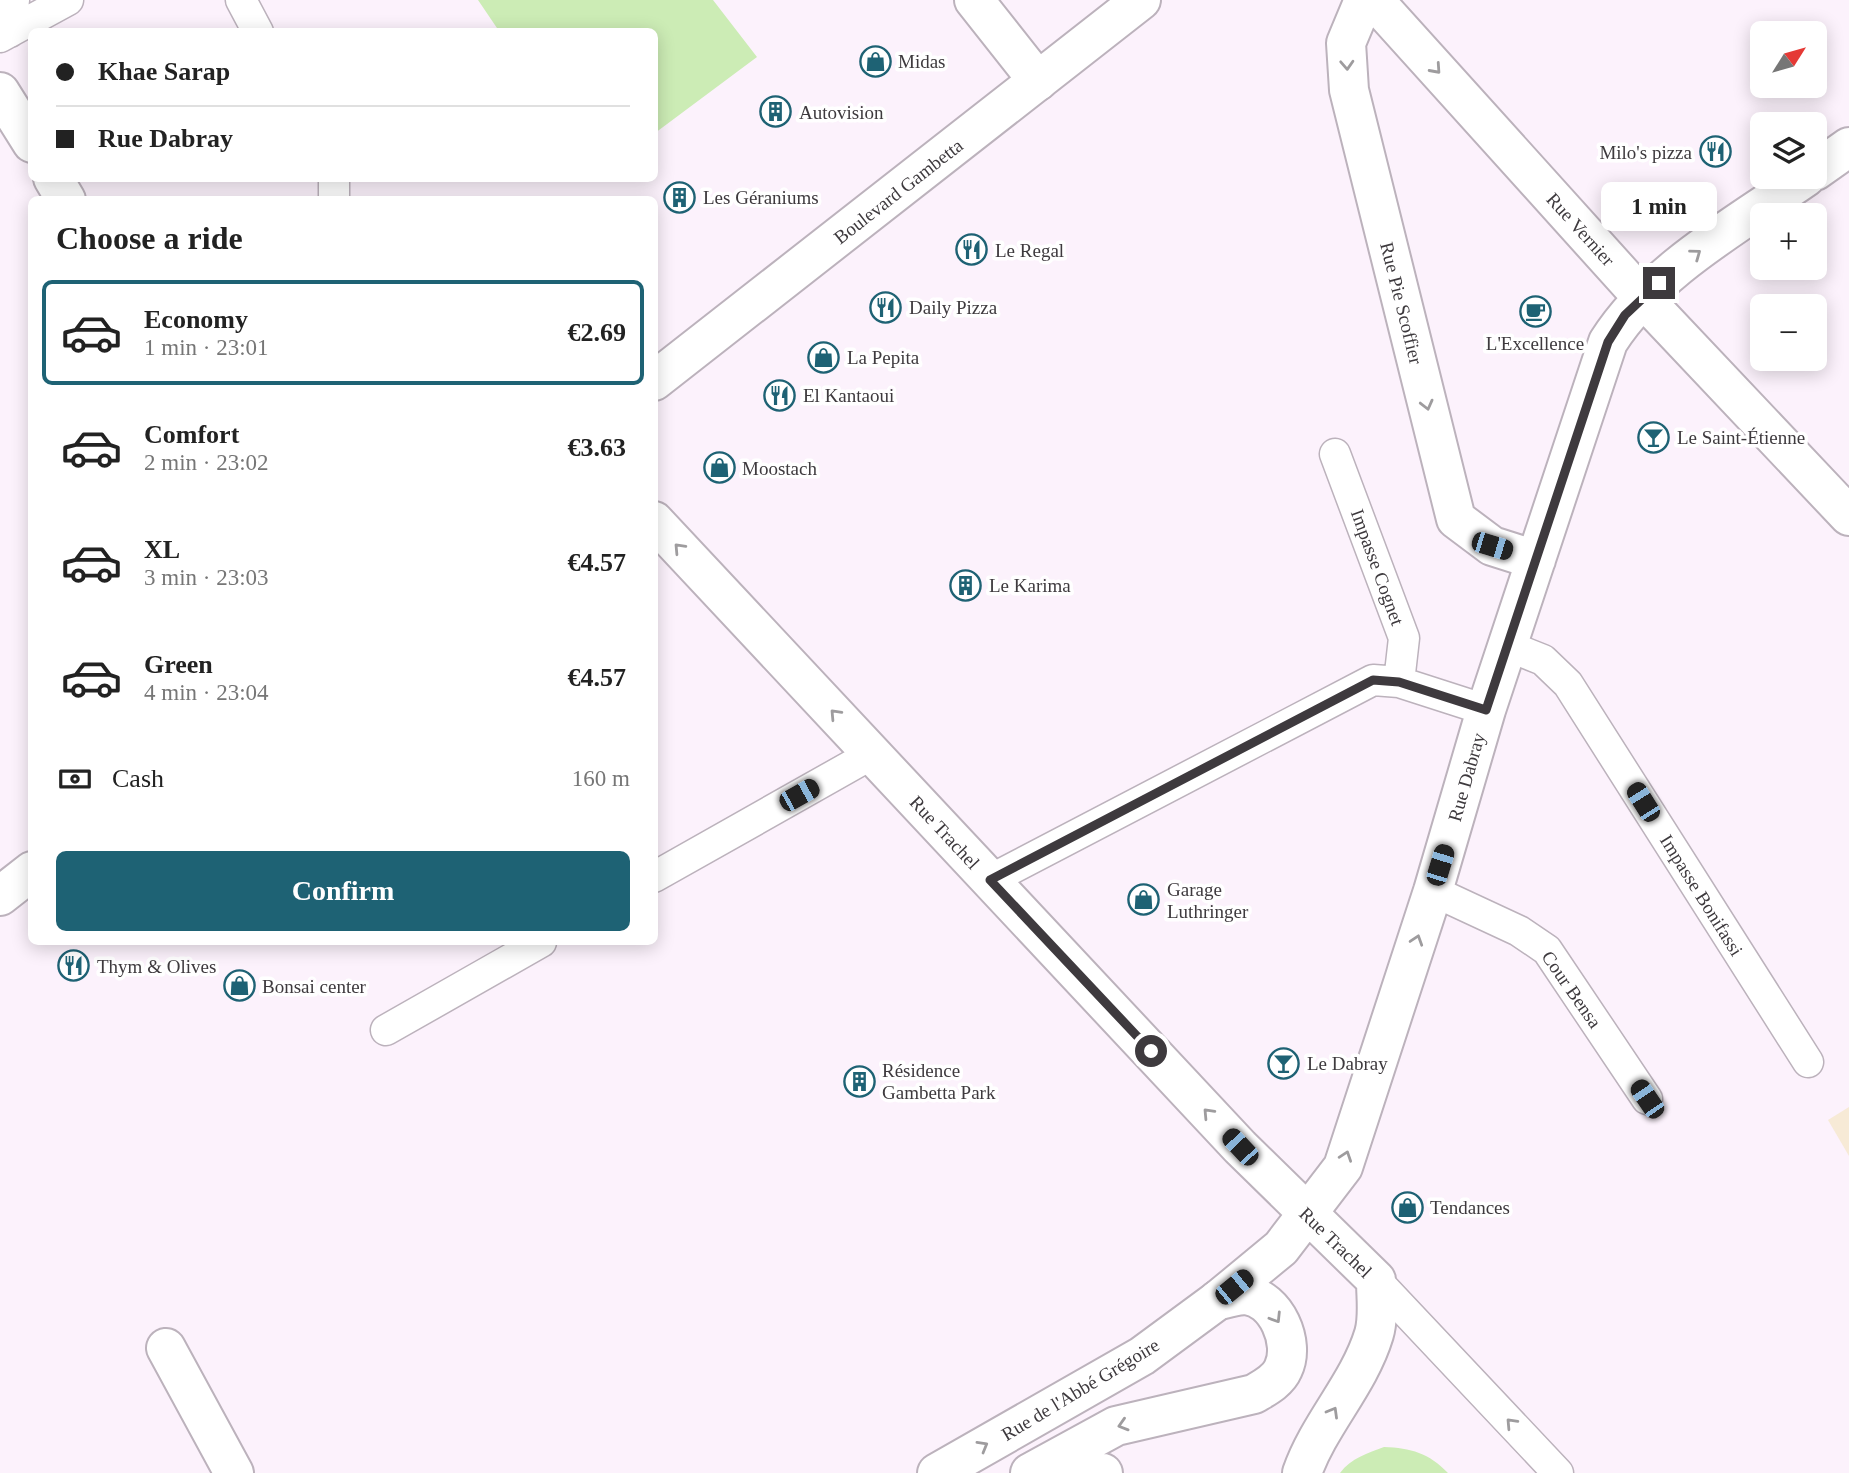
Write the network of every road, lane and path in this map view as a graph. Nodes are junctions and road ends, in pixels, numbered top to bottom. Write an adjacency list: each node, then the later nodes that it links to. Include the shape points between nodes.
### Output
1 (14, 0): 9 (lane)
2 (68, 0): 9 (lane)
3 (241, 0): 8 (lane)
4 (974, 0): 10 (main road)
5 (1140, 0): 10 (main road, Boulevard Gambetta)
6 (1364, 0): 21 (main road, Rue Pie Scoffier, one-way to 21, via 1346,43 1349,90 1456,519 1492,546)
7 (1374, 0): 16 (main road, Rue Vernier, one-way to 16)
8 (256, 28)
9 (5, 35)
10 (1038, 81): 17 (main road, Boulevard Gambetta)
11 (0, 92): 12 (main road)
12 (28, 137)
13 (1849, 147): 14 (main road)
14 (1827, 163)
15 (1790, 189): 16 (main road, Rue Dabray, one-way to 15)
16 (1643, 297): 19 (main road, Rue Vernier); 21 (main road, Rue Dabray, via 1608,342)
17 (658, 378)
18 (1335, 454): 23 (lane, Impasse Cognet, via 1404,638)
19 (1849, 516)
20 (658, 526): 25 (main road, Rue Trachel, one-way to 20)
21 (1536, 559): 22 (main road, Rue Dabray)
22 (1508, 646): 24 (main road, Rue Dabray); 33 (lane, Impasse Bonifassi, via 1543,660 1568,684)
23 (1399, 682): 24 (lane); 28 (lane, via 1373,680)
24 (1486, 710): 29 (main road, Rue Dabray)
25 (872, 754): 27 (lane); 28 (main road, Rue Trachel)
26 (28, 875): 30 (main road)
27 (658, 875)
28 (990, 880): 35 (main road, Rue Trachel, one-way to 28, via 1240,1147)
29 (1433, 891): 34 (lane, Cour Bensa, via 1519,930 1547,950); 35 (main road, Rue Dabray, one-way to 29, via 1343,1167)
30 (0, 896)
31 (536, 945): 32 (lane)
32 (386, 1030)
33 (1808, 1062)
34 (1647, 1099)
35 (1308, 1213): 36 (main road, Rue Trachel); 37 (main road, Rue de l'Abbé Grégoire, via 1281,1248)
36 (1376, 1280): 44 (main road, one-way to 36, via 1374,1334); 45 (lane, Rue Trachel, one-way to 36)
37 (1218, 1300): 40 (main road, Rue de l'Abbé Grégoire, one-way to 37, via 1142,1356); 41 (main road, one-way to 41, via 1246,1295 1265,1302 1275,1313 1287,1343 1283,1370 1272,1383 1254,1394 1116,1426)
38 (166, 1348): 39 (main road)
39 (234, 1473)
40 (937, 1473)
41 (1030, 1473)
42 (1062, 1473): 43 (main road)
43 (1102, 1473)
44 (1302, 1473)
45 (1558, 1473)

